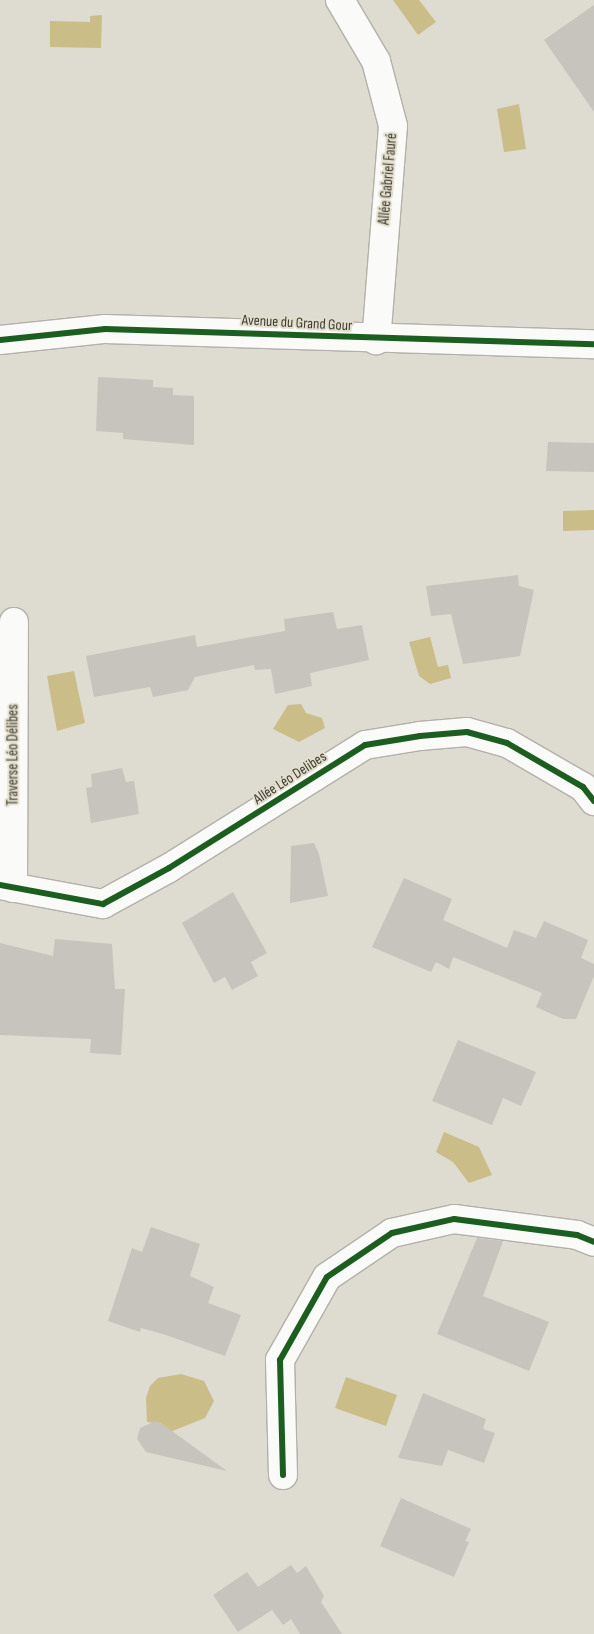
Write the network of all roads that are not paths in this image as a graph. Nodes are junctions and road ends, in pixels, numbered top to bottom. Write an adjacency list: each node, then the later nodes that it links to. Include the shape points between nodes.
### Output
1 (340, 0): 3 (street, Allée Gabriel Fauré, via 376,60 393,126)
2 (0, 340): 3 (street, Avenue du Grand Gour, via 105,329)
3 (376, 340): 4 (street, Avenue du Grand Gour)
4 (594, 344)
5 (14, 622): 7 (street, Traverse Léo Délibes)
6 (594, 801): 7 (street, Allée Léo Delibes, via 583,786 507,743 467,732 420,736 364,745 169,868 103,904)
7 (6, 886)
8 (594, 1242): 9 (street, via 577,1235 454,1219 392,1233 327,1277 280,1360)
9 (283, 1475)

